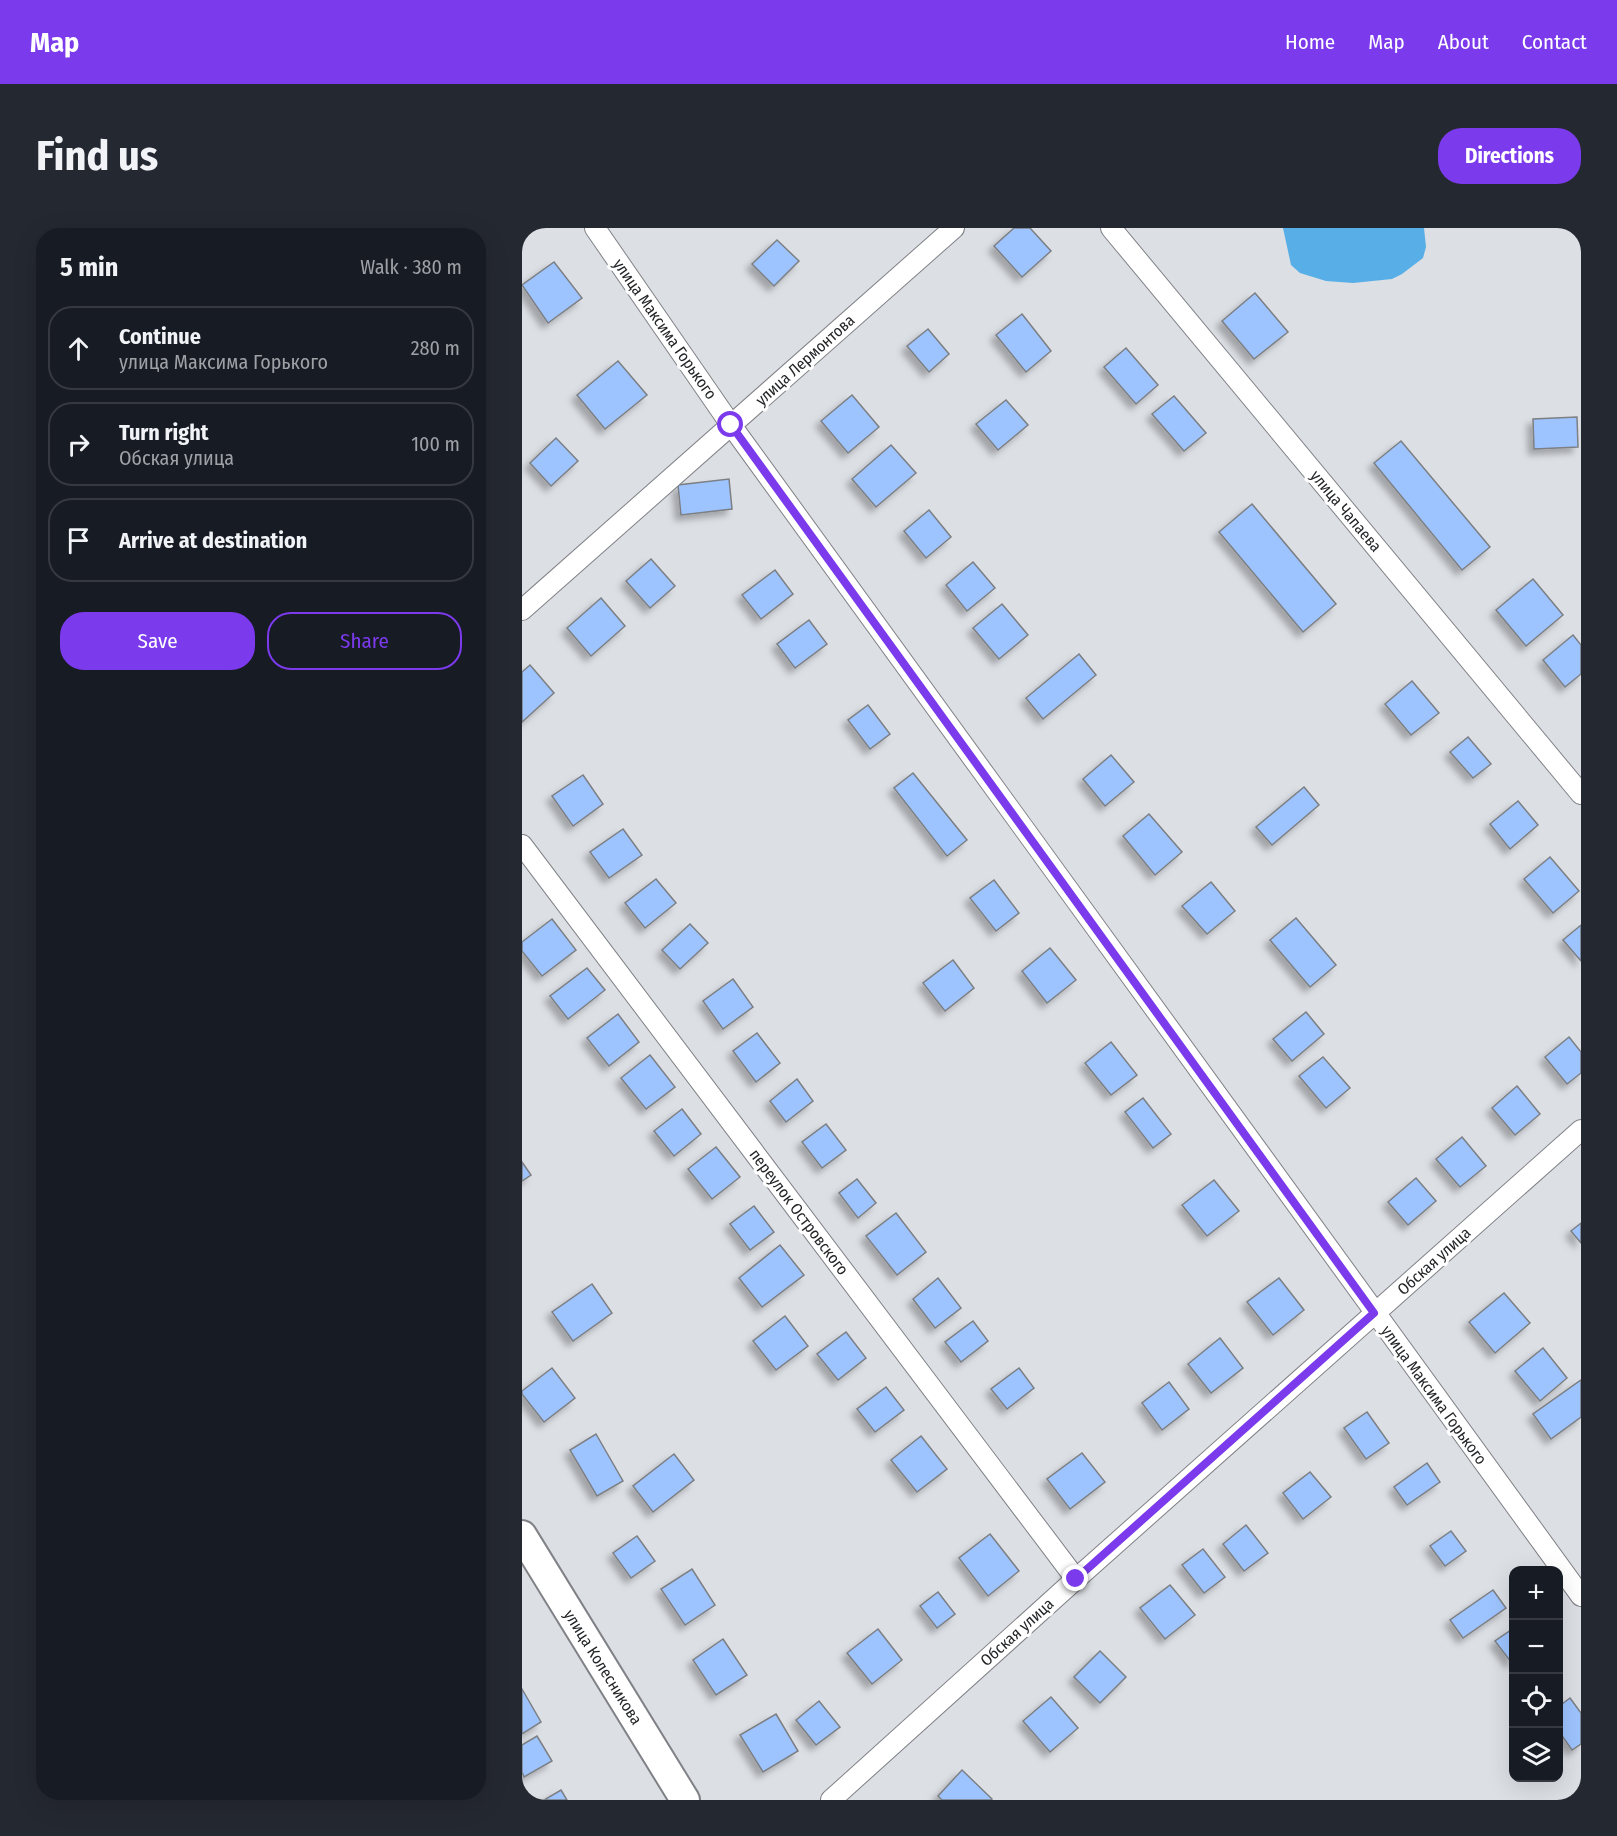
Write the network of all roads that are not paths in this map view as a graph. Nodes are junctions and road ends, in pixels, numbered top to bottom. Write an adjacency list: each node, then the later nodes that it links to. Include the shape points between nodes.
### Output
1 (595, 228): 4 (street, улица Максима Горького)
2 (954, 228): 4 (street, улица Лермонтова)
3 (1111, 228): 6 (street, улица Чапаева)
4 (731, 425): 5 (street, улица Лермонтова); 9 (street, улица Максима Горького)
5 (522, 610)
6 (1581, 794)
7 (522, 845): 11 (street, переулок Островского)
8 (1581, 1130): 9 (street, Обская улица)
9 (1374, 1313): 11 (street, Обская улица); 12 (street, улица Максима Горького)
10 (522, 1534): 13 (street, улица Колесникова)
11 (1076, 1579): 14 (street, Обская улица)
12 (1581, 1596)
13 (685, 1800)
14 (831, 1800)

